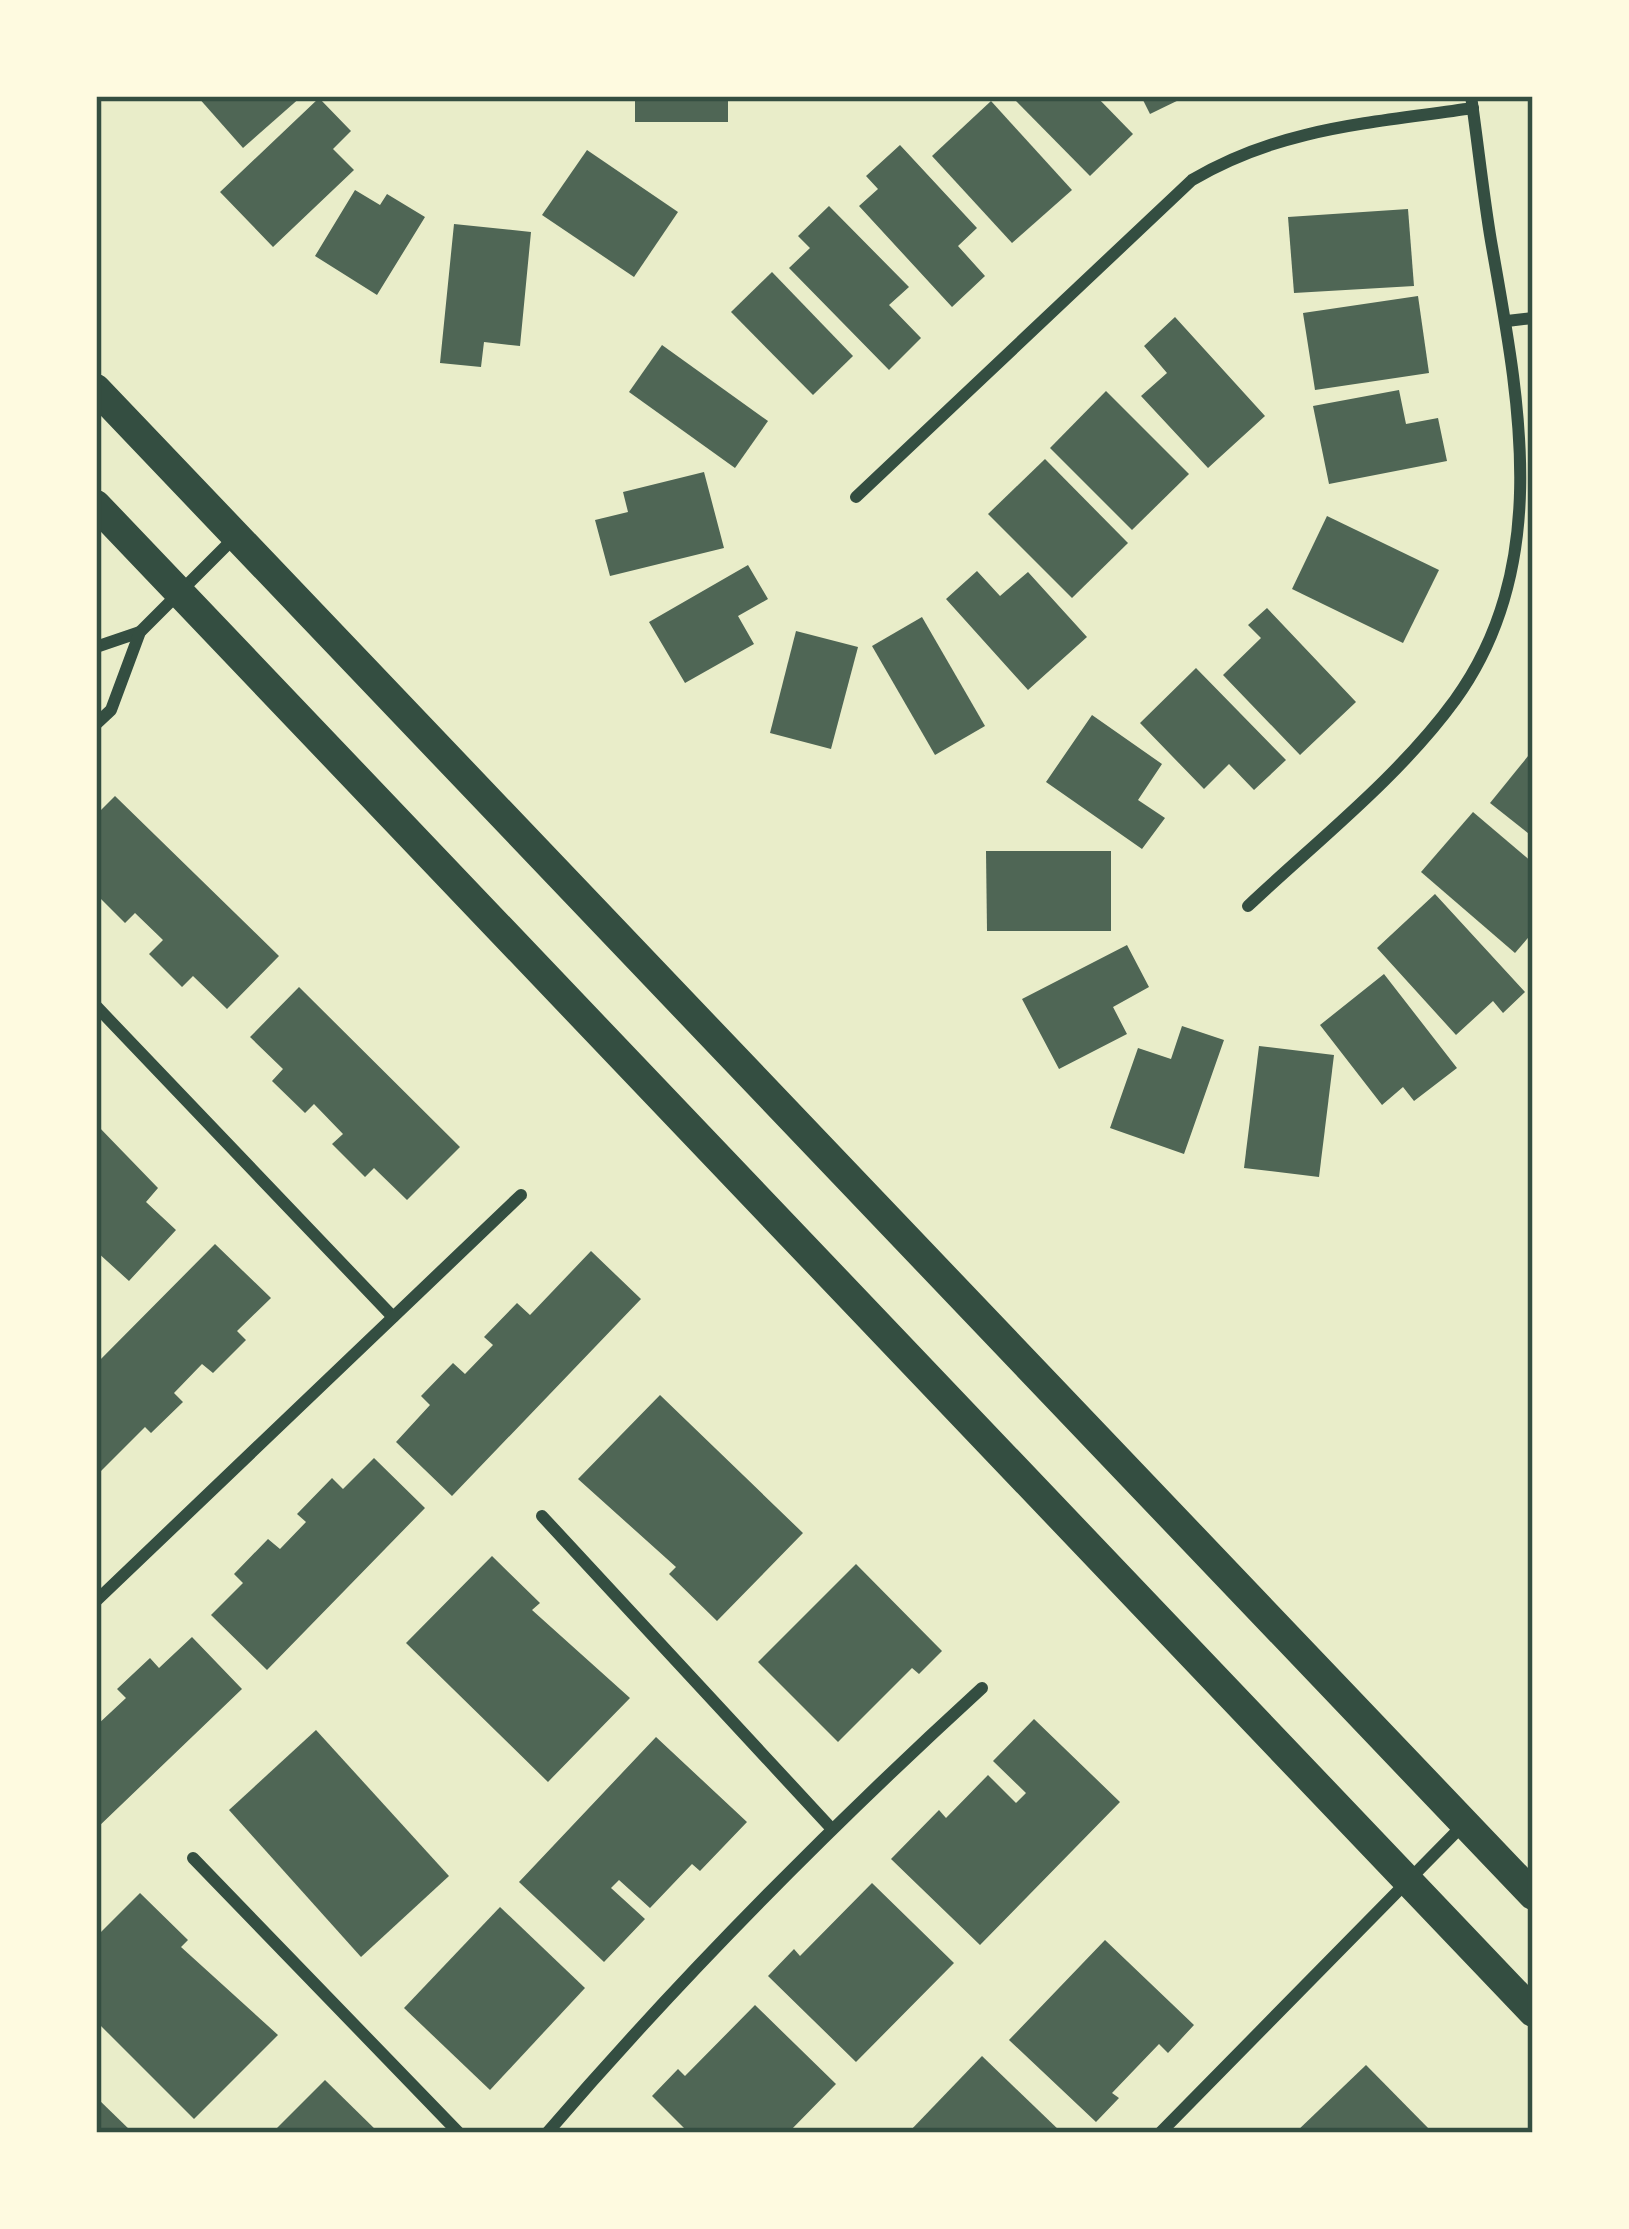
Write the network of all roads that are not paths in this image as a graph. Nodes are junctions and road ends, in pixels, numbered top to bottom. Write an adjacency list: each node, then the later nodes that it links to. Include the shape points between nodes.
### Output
1 (1472, 102): 3 (street); 6 (street, via 1287,135 1192,180)
2 (1533, 319): 3 (street)
3 (1508, 321): 5 (street)
4 (96, 389): 8 (main road)
5 (1526, 435): 13 (street, via 1510,584 1456,699)
6 (856, 497)
7 (96, 505): 9 (main road)
8 (236, 536): 9 (street); 20 (main road)
9 (180, 592): 10 (street); 23 (main road)
10 (140, 632): 11 (street); 12 (street, via 111,710)
11 (96, 647)
12 (96, 724)
13 (1248, 907)
14 (96, 1006): 16 (street)
15 (521, 1195): 16 (street)
16 (393, 1317): 18 (street)
17 (542, 1516): 21 (street)
18 (96, 1601)
19 (982, 1688): 21 (street)
20 (1464, 1823): 23 (street); 24 (main road)
21 (831, 1828): 28 (street)
22 (193, 1858): 27 (street)
23 (1410, 1884): 25 (main road); 26 (street)
24 (1533, 1895)
25 (1533, 2012)
26 (1173, 2120): 29 (street); 30 (street)
27 (459, 2133)
28 (547, 2133)
29 (1160, 2133)
30 (1186, 2133)

